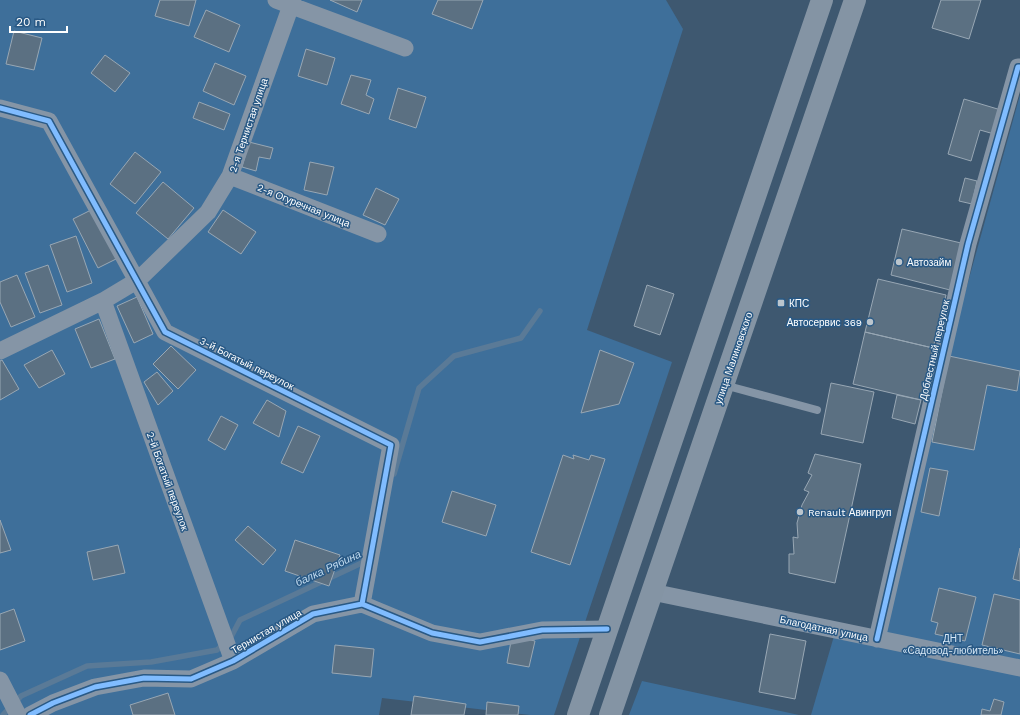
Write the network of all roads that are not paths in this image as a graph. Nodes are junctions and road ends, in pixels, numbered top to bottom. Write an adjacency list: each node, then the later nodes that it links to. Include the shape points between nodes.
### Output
1 (822, 0): 16 (highway)
2 (855, 0): 12 (highway, улица Малиновского)
3 (287, 1): 4 (street); 7 (street, 2-я Тернистая улица)
4 (405, 48)
5 (1019, 67): 17 (street, Доблестный переулок, via 968,244)
6 (0, 108): 9 (street, 3-й Богатый переулок, via 49,121)
7 (230, 176): 8 (street, 2-я Огуречная улица); 9 (street, 2-я Тернистая улица, via 208,212)
8 (378, 234)
9 (138, 280): 10 (street, 2-я Тернистая улица); 15 (street, 3-й Богатый переулок, via 165,332 391,445)
10 (103, 302): 11 (street, 2-я Тернистая улица); 18 (street, 2-й Богатый переулок)
11 (0, 351)
12 (723, 385): 13 (lane); 14 (highway, улица Малиновского)
13 (817, 410)
14 (652, 592): 17 (street, Благодатная улица); 24 (highway, улица Малиновского)
15 (362, 604): 16 (street, via 432,633 480,642 542,630); 18 (street, Тернистая улица, via 313,614)
16 (607, 629): 23 (highway)
17 (877, 639): 19 (street, Благодатная улица)
18 (234, 661): 22 (street, Тернистая улица, via 191,679 144,678 96,687 53,703)
19 (1020, 668)
20 (0, 680): 21 (street)
21 (18, 715)
22 (30, 715)
23 (578, 715)
24 (610, 715)

